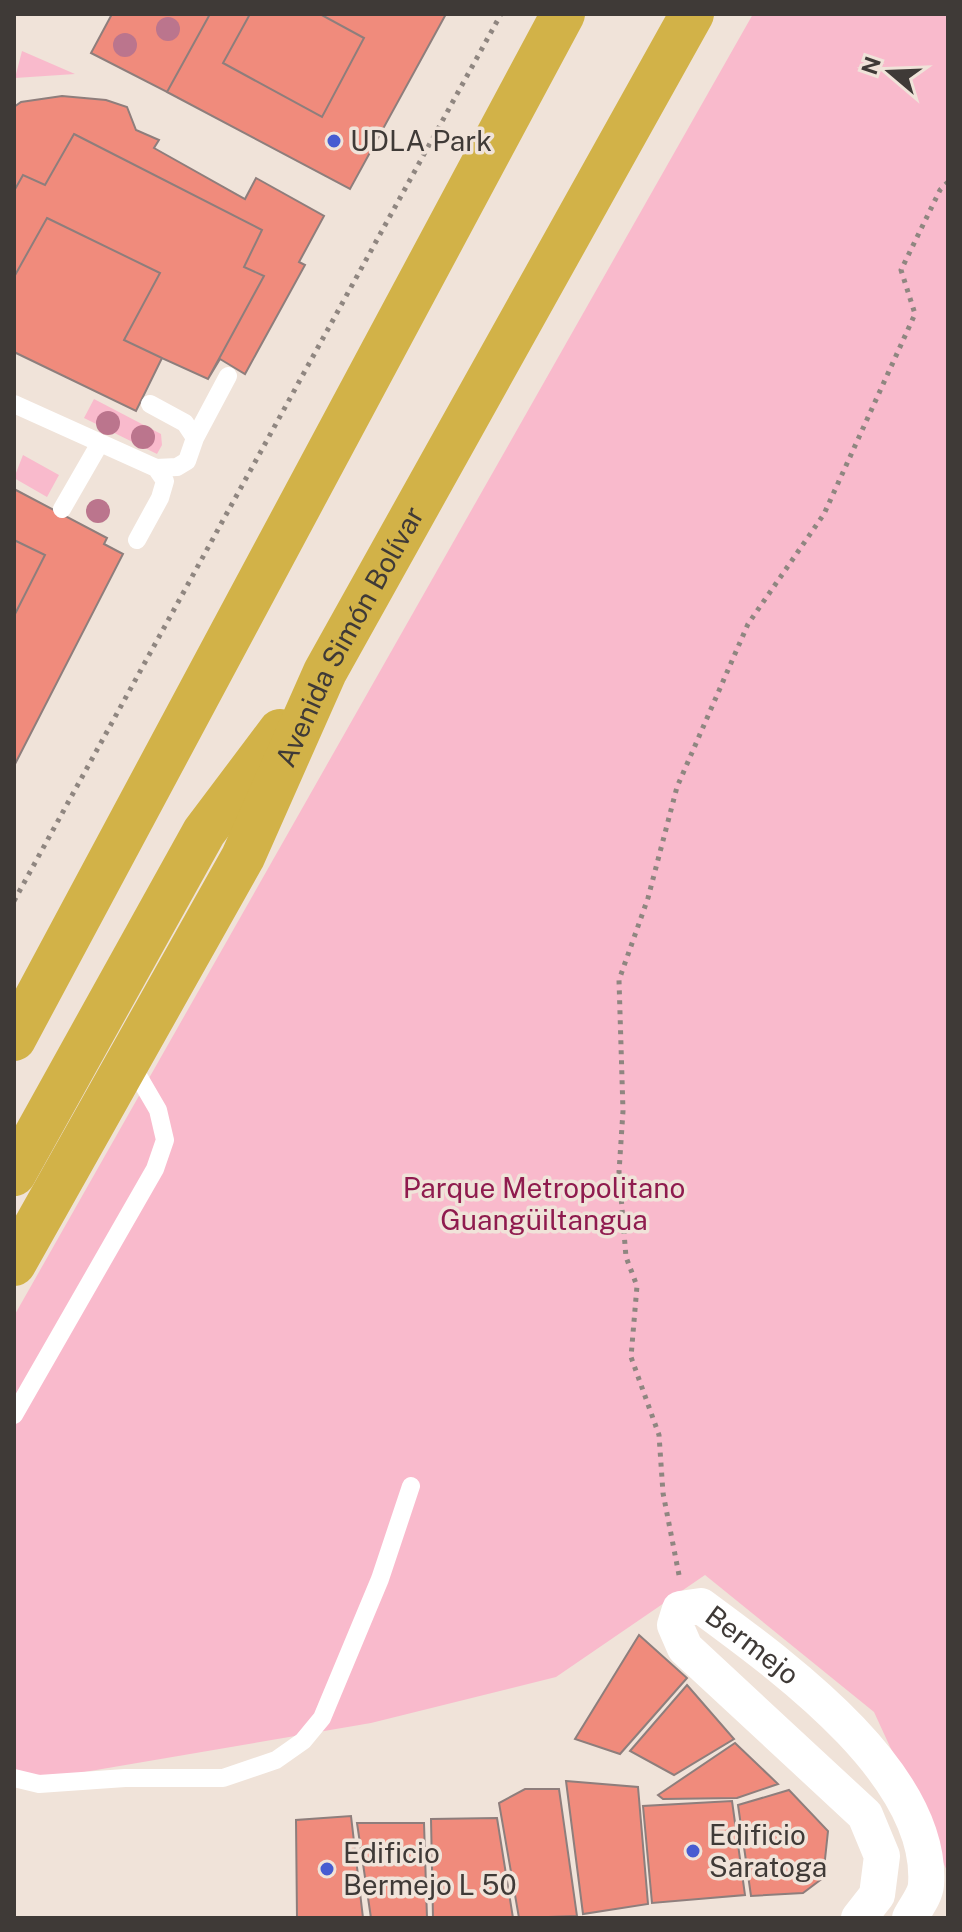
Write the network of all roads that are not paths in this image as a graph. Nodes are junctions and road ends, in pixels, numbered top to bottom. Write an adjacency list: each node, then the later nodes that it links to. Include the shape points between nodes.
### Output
1 (563, 14): 12 (highway)
2 (692, 14): 11 (highway, Avenida Simón Bolívar)
3 (228, 376): 6 (lane)
4 (14, 404): 7 (lane)
5 (150, 404): 6 (lane, via 185,423)
6 (195, 438): 8 (lane, via 187,461)
7 (100, 443): 8 (lane); 9 (lane)
8 (156, 468): 10 (lane, via 165,481)
9 (62, 509)
10 (137, 540)
11 (325, 672): 13 (highway, Avenida Simón Bolívar, via 243,857); 14 (highway, via 204,832)
12 (14, 1039)
13 (129, 1060): 15 (highway, Avenida Simón Bolívar); 16 (lane, via 158,1110 165,1140 130,1216)
14 (14, 1174)
15 (14, 1264)
16 (14, 1415)
17 (411, 1486): 18 (lane, via 380,1579 322,1718 303,1741 276,1760 223,1778 39,1784)
18 (14, 1778)
19 (859, 1918): 20 (street, Bermejo, via 877,1895 882,1856 865,1815 685,1648 675,1625 680,1609 701,1606 728,1625 802,1685 885,1767 908,1806 924,1849 926,1889)
20 (910, 1918)

